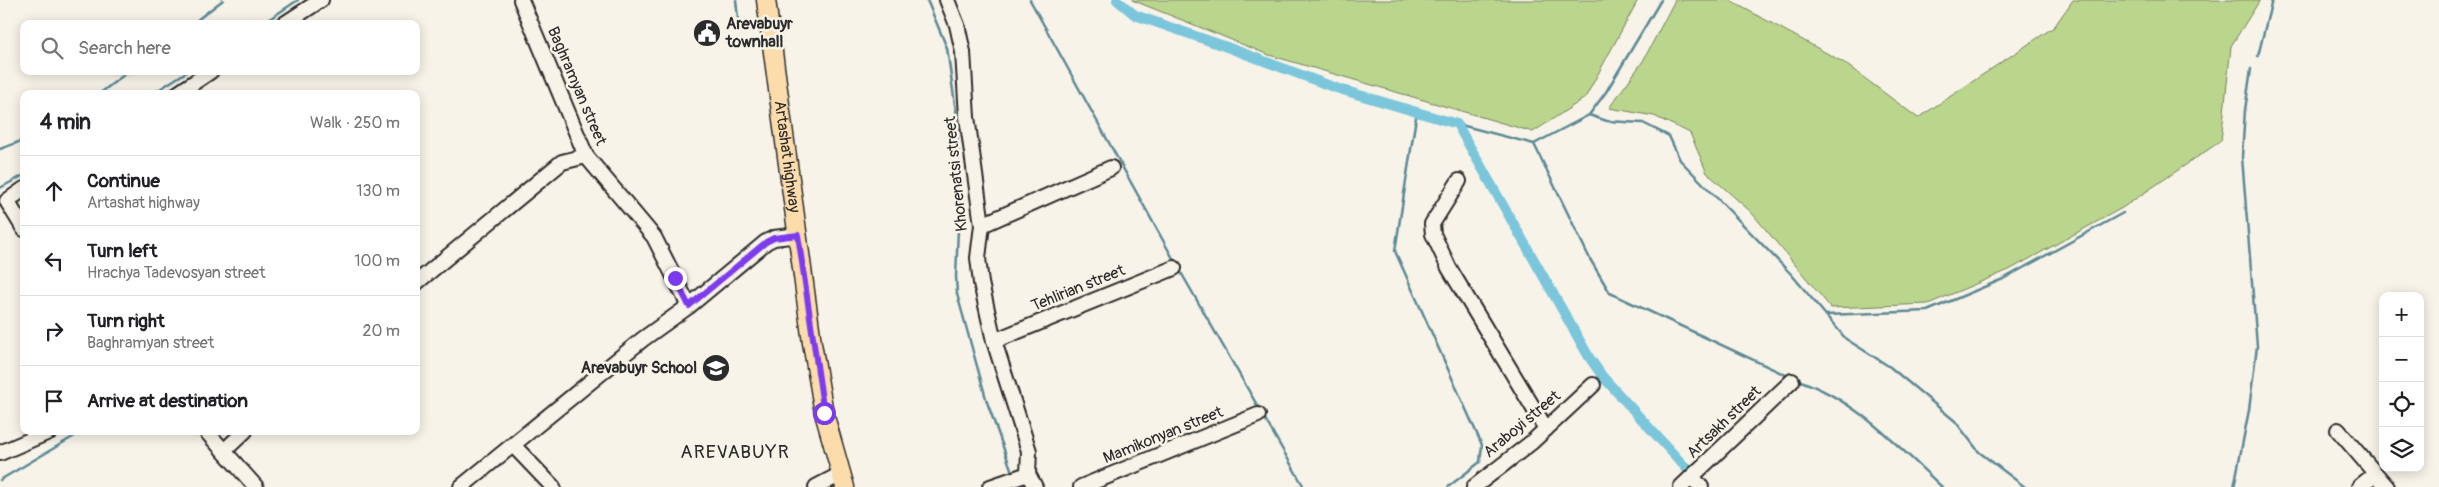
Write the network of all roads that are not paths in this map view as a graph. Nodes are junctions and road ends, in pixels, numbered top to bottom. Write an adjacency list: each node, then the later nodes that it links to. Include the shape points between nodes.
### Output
1 (321, 0): 5 (street)
2 (521, 0): 8 (street, Baghramyan street)
3 (766, 0): 14 (main road, Artashat highway)
4 (946, 0): 13 (street, Khorenatsi street, via 957,25 963,52 967,117)
5 (290, 20)
6 (205, 75): 7 (street)
7 (183, 90)
8 (586, 156): 16 (street, via 562,162); 17 (street, Baghramyan street, via 654,237)
9 (1111, 168): 13 (street)
10 (1459, 181): 22 (street, via 1432,224 1433,234 1453,275)
11 (20, 192): 12 (street, via 6,201)
12 (20, 223)
13 (982, 225): 18 (street, Khorenatsi street, via 978,258)
14 (798, 235): 17 (street, via 766,242); 32 (main road, Artashat highway, via 820,389)
15 (1174, 268): 18 (street, Tehlirian street)
16 (420, 280)
17 (689, 306): 27 (street, via 644,338)
18 (994, 340): 30 (street, Khorenatsi street, via 1029,451)
19 (1792, 381): 33 (street, Artsakh street)
20 (1593, 385): 22 (street, Araboyi street)
21 (1258, 415): 40 (street, Mamikonyan street)
22 (1546, 429): 41 (street, Araboyi street)
23 (2338, 430): 31 (street)
24 (42, 435): 29 (street)
25 (210, 435): 28 (street)
26 (241, 435): 28 (street)
27 (513, 445): 35 (street); 36 (street)
28 (224, 451): 34 (street)
29 (0, 453)
30 (1028, 474): 38 (street); 39 (street, Khorenatsi street)
31 (2375, 474): 43 (street); 44 (street)
32 (843, 481): 37 (street)
33 (1697, 482): 42 (street, Artsakh street)
34 (256, 487)
35 (461, 487)
36 (554, 487)
37 (816, 487)
38 (990, 487)
39 (1035, 487)
40 (1081, 487)
41 (1474, 487)
42 (1681, 487)
43 (2359, 487)
44 (2388, 487)

